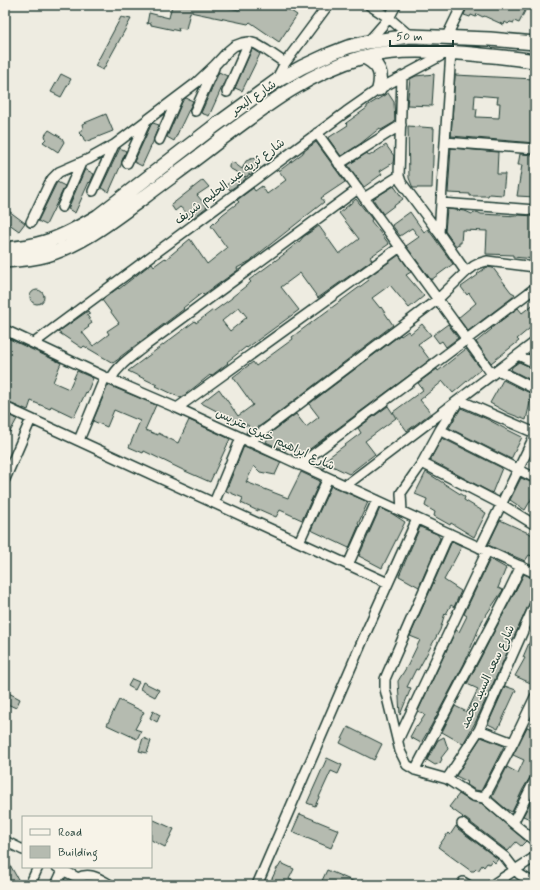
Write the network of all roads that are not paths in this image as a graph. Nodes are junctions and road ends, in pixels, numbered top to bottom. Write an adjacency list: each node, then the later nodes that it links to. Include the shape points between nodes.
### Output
1 (328, 5): 14 (street)
2 (369, 5): 5 (street)
3 (396, 5): 5 (street)
4 (462, 5): 7 (street)
5 (389, 18): 6 (street); 9 (street)
6 (410, 36): 7 (main road, شارع البحر); 9 (main road, شارع البحر)
7 (446, 38): 10 (main road, شارع البحر)
8 (249, 42): 14 (street); 15 (street, via 234,46); 19 (street)
9 (368, 42): 17 (main road, شارع البحر, via 330,54)
10 (535, 44)
11 (450, 52): 12 (main road, شارع البحر, via 398,52); 13 (main road, شارع البحر); 16 (street, شارع ثريه عبد الحليم شريف); 26 (street)
12 (364, 57): 18 (main road, via 372,60 377,66 381,81); 43 (main road, شارع البحر, via 316,76 272,102 86,237 47,254)
13 (535, 61)
14 (284, 63): 17 (street)
15 (215, 65): 20 (street); 21 (street)
16 (402, 76): 18 (street, شارع ثريه عبد الحليم شريف); 23 (street)
17 (275, 82): 42 (main road, شارع البحر, via 98,216 64,235 45,242)
18 (379, 89): 24 (street, شارع ثريه عبد الحليم شريف)
19 (227, 92)
20 (179, 96): 22 (street); 25 (street)
21 (195, 111)
22 (146, 120): 27 (street); 30 (street)
23 (401, 125): 31 (street); 32 (street)
24 (317, 133): 31 (street); 51 (street, شارع ثريه عبد الحليم شريف)
25 (159, 140)
26 (445, 142): 28 (street); 36 (street)
27 (114, 145): 29 (street); 34 (street)
28 (535, 149)
29 (81, 163): 37 (street); 39 (street, via 59,172 52,179)
30 (127, 163)
31 (339, 164): 33 (street)
32 (399, 176): 35 (street); 40 (street, via 403,186)
33 (358, 189): 35 (street); 55 (street, via 145,346)
34 (93, 191)
35 (364, 198): 41 (street)
36 (441, 203): 38 (street); 40 (street)
37 (62, 207)
38 (535, 210)
39 (31, 222)
40 (439, 233): 45 (street)
41 (400, 247): 47 (street); 59 (street)
42 (5, 249)
43 (5, 262)
44 (535, 267): 45 (street, via 487,261)
45 (466, 272): 47 (street)
46 (535, 288): 49 (street)
47 (438, 299): 49 (street); 64 (street)
48 (5, 330): 51 (street, شارع ابراهيم خيرى عتريس)
49 (467, 339): 54 (street); 66 (street)
50 (535, 342): 52 (street)
51 (34, 343): 55 (street, شارع ابراهيم خيرى عتريس)
52 (518, 355): 53 (street); 54 (street)
53 (535, 363)
54 (495, 372): 56 (street); 57 (street)
55 (108, 378): 59 (street, شارع ابراهيم خيرى عتريس); 63 (street)
56 (535, 389)
57 (459, 400): 61 (street); 62 (street); 71 (street)
58 (5, 407): 60 (street)
59 (177, 408): 64 (street, شارع ابراهيم خيرى عتريس)
60 (31, 419): 63 (street); 68 (street)
61 (440, 430): 65 (street); 67 (street)
62 (535, 434): 67 (street)
63 (79, 440): 73 (street)
64 (245, 440): 66 (street, شارع ابراهيم خيرى عتريس); 73 (street)
65 (422, 462): 74 (street); 75 (street, via 401,493)
66 (299, 465): 69 (street, شارع ابراهيم خيرى عتريس)
67 (518, 470): 70 (street); 74 (street)
68 (6, 476)
69 (328, 478): 71 (street, شارع ابراهيم خيرى عتريس); 79 (street)
70 (535, 478)
71 (345, 486): 72 (street, شارع ابراهيم خيرى عتريس)
72 (377, 500): 75 (street, شارع ابراهيم خيرى عتريس); 81 (street)
73 (214, 503): 79 (street)
74 (502, 504): 77 (street); 80 (street)
75 (402, 512): 76 (street, شارع ابراهيم خيرى عتريس)
76 (417, 519): 78 (street, شارع ابراهيم خيرى عتريس); 84 (street)
77 (535, 525)
78 (449, 534): 80 (street, شارع ابراهيم خيرى عتريس); 88 (street, via 385,679 385,689)
79 (299, 542): 81 (street)
80 (483, 549): 82 (street, شارع ابراهيم خيرى عتريس); 88 (street)
81 (348, 565): 84 (street)
82 (521, 566): 83 (street, شارع ابراهيم خيرى عتريس); 90 (street)
83 (535, 573)
84 (388, 584): 109 (street)
85 (535, 604): 87 (street, شارع سعد السيد محمد)
86 (535, 697): 89 (street)
87 (479, 730): 89 (street); 91 (street, شارع سعد السيد محمد)
88 (398, 740): 90 (street, via 407,765)
89 (513, 743): 93 (street)
90 (415, 770): 91 (street)
91 (447, 779): 93 (street, via 473,796)
92 (535, 780): 94 (street)
93 (484, 798): 94 (street)
94 (513, 823): 97 (street)
95 (462, 824): 103 (street, via 505,857)
96 (5, 841): 98 (street)
97 (535, 841)
98 (22, 850)
99 (535, 857): 103 (street)
100 (535, 863): 103 (street)
101 (38, 868): 106 (street)
102 (63, 870): 104 (street); 107 (street)
103 (517, 872): 105 (street); 110 (street); 111 (street)
104 (78, 883): 108 (street, via 81,876 89,875)
105 (535, 884)
106 (30, 885)
107 (56, 885)
108 (111, 885)
109 (257, 885)
110 (492, 885)
111 (500, 885)

